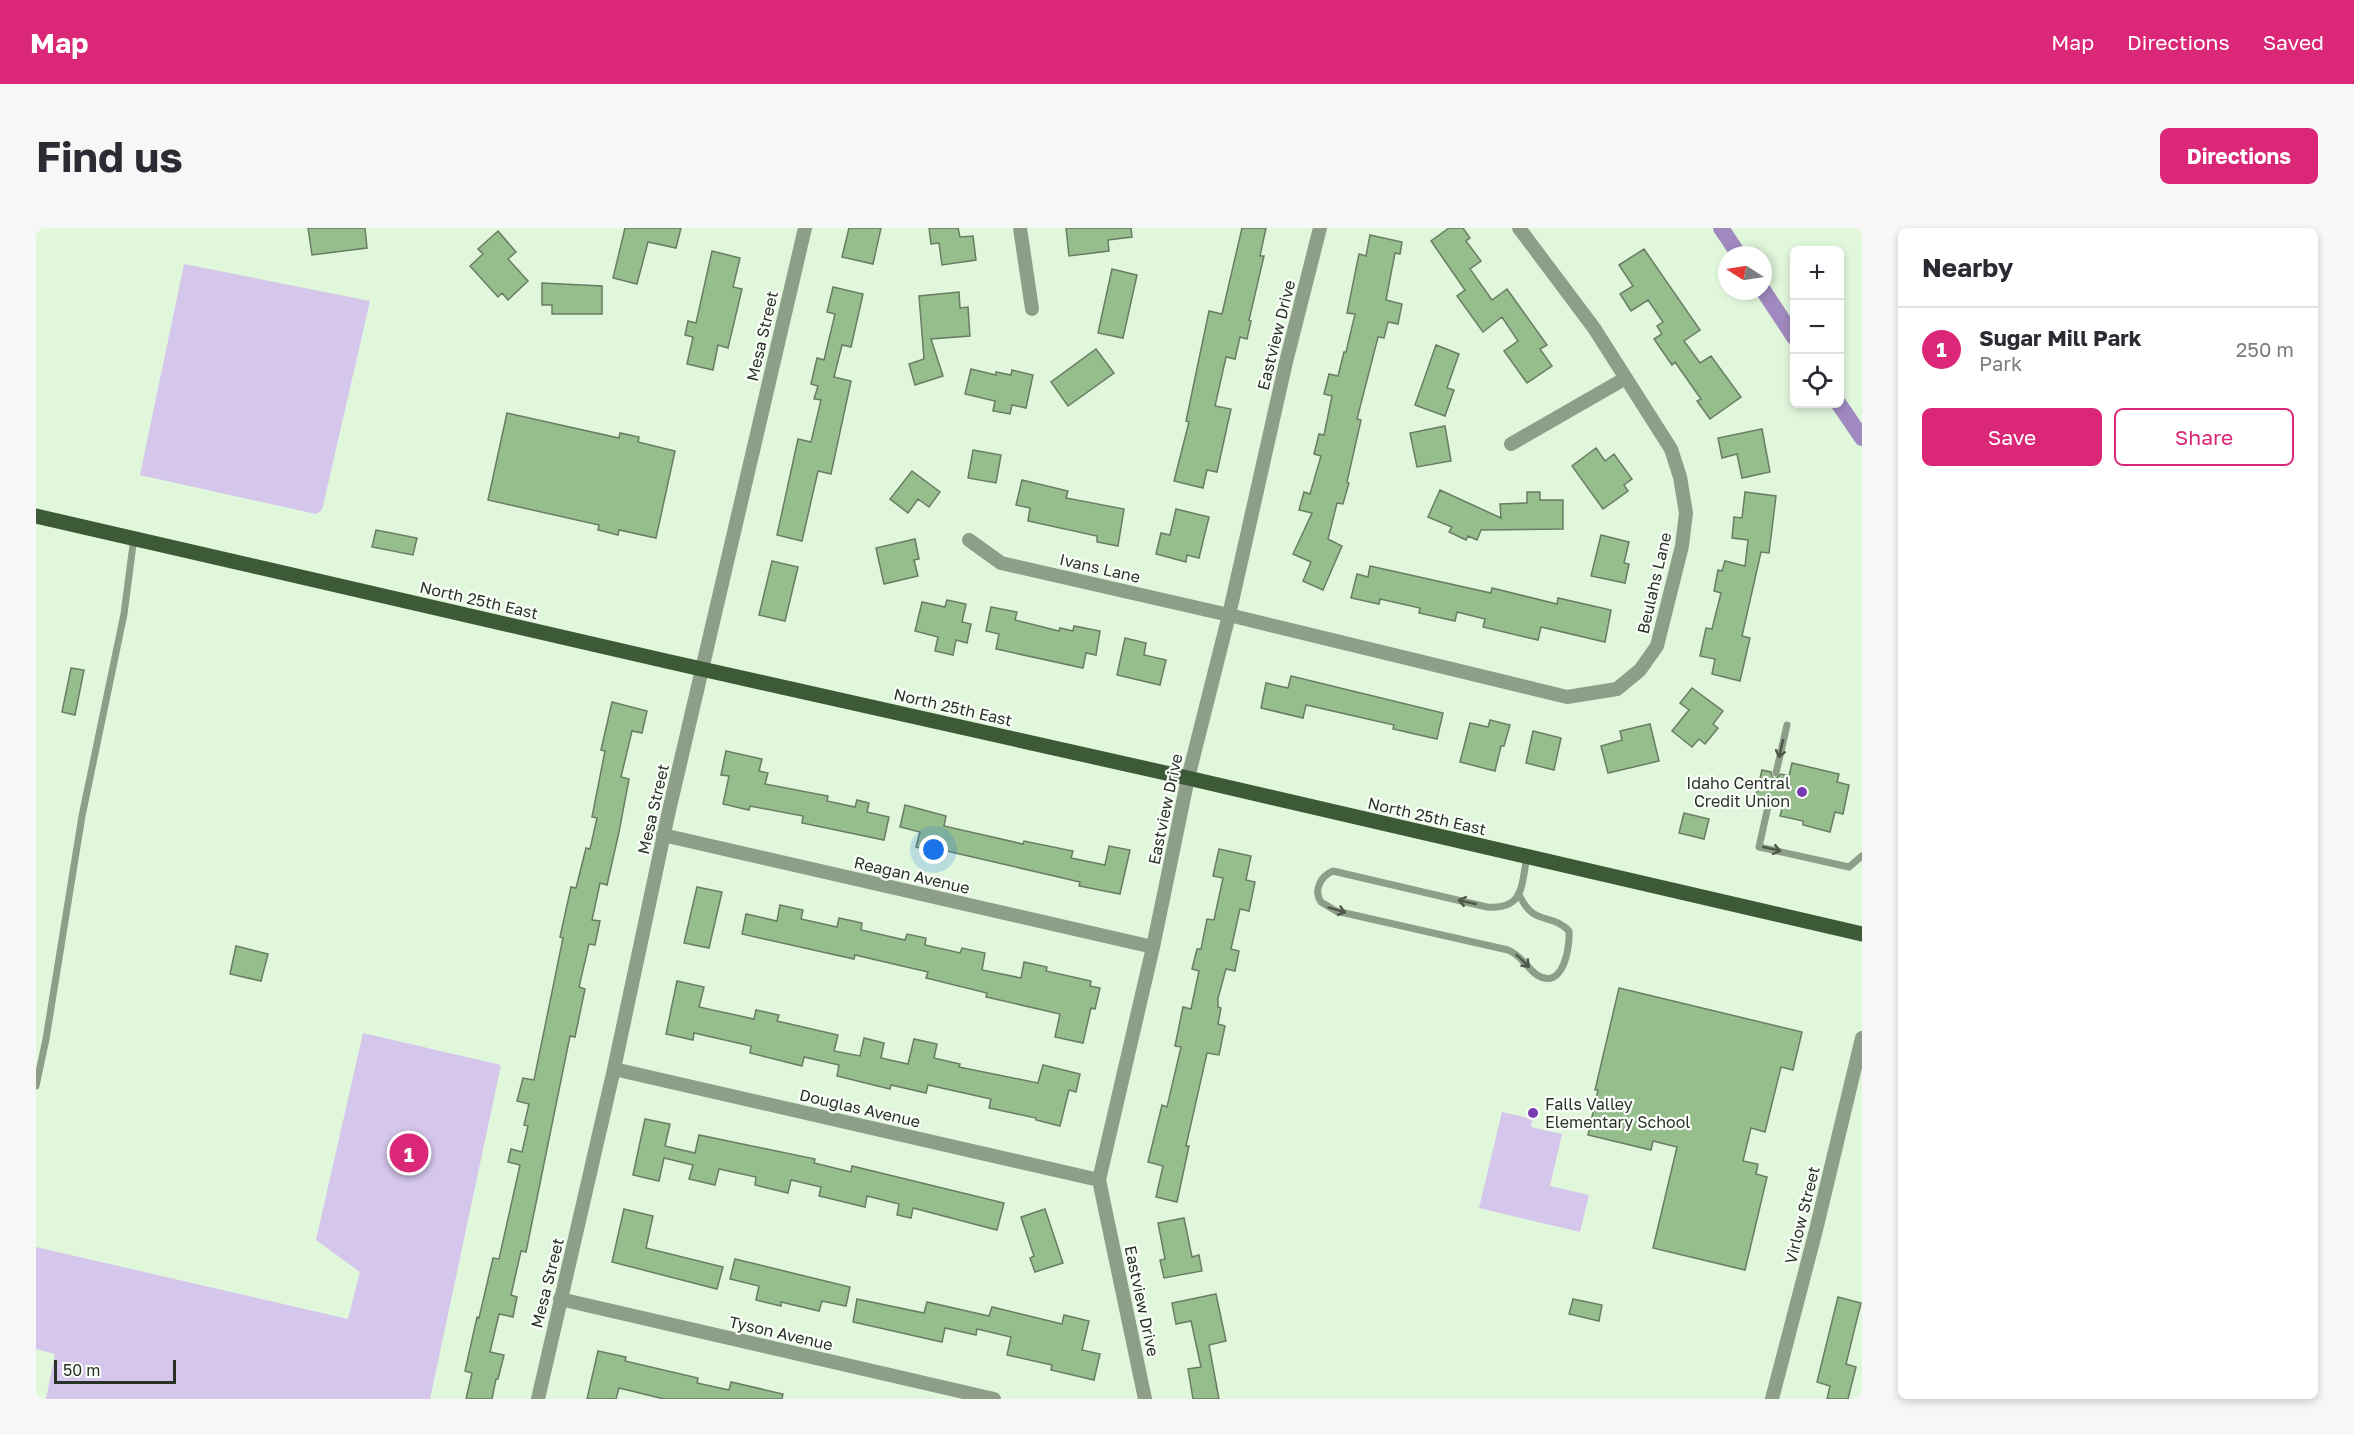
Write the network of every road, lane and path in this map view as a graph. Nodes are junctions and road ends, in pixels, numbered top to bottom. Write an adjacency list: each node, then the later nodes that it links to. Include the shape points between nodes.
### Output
1 (805, 228): 12 (street, Mesa Street)
2 (1020, 228): 5 (street)
3 (1320, 228): 11 (street, Eastview Drive)
4 (1519, 228): 6 (street, Beulahs Lane)
5 (1032, 309)
6 (1626, 378): 7 (street); 11 (street, Beulahs Lane, via 1671,448 1686,513 1682,546 1657,646 1640,670 1617,689 1567,697)
7 (1511, 444)
8 (36, 516): 9 (main road, North 25th East)
9 (134, 537): 12 (main road, North 25th East); 25 (lane, via 124,614 82,816)
10 (969, 540): 11 (street, Ivans Lane, via 1001,562)
11 (1229, 615): 15 (street, Eastview Drive)
12 (701, 669): 15 (main road, North 25th East); 17 (street, Mesa Street)
13 (1786, 725): 14 (lane, one-way to 14)
14 (1776, 773)
15 (1188, 778): 19 (main road, North 25th East); 22 (street, Eastview Drive)
16 (1769, 802): 18 (lane, one-way to 18, via 1759,847 1849,867)
17 (663, 835): 22 (street, Reagan Avenue); 24 (street, Mesa Street)
18 (1862, 856)
19 (1527, 857): 20 (lane); 21 (main road, North 25th East)
20 (1519, 894): 20 (lane, one-way to 20, via 1512,904 1487,907 1333,871 1326,874 1317,892 1321,902 1336,911 1508,950 1539,976 1555,976 1563,968 1569,931 1563,924 1533,915)
21 (1862, 934)
22 (1153, 947): 26 (street, Eastview Drive)
23 (1862, 1038): 31 (street, Virlow Street)
24 (614, 1069): 26 (street, Douglas Avenue); 27 (street, Mesa Street)
25 (36, 1086)
26 (1099, 1180): 30 (street, Eastview Drive)
27 (561, 1299): 28 (street, Mesa Street); 29 (street, Tyson Avenue)
28 (538, 1399)
29 (994, 1399)
30 (1145, 1399)
31 (1772, 1399)

